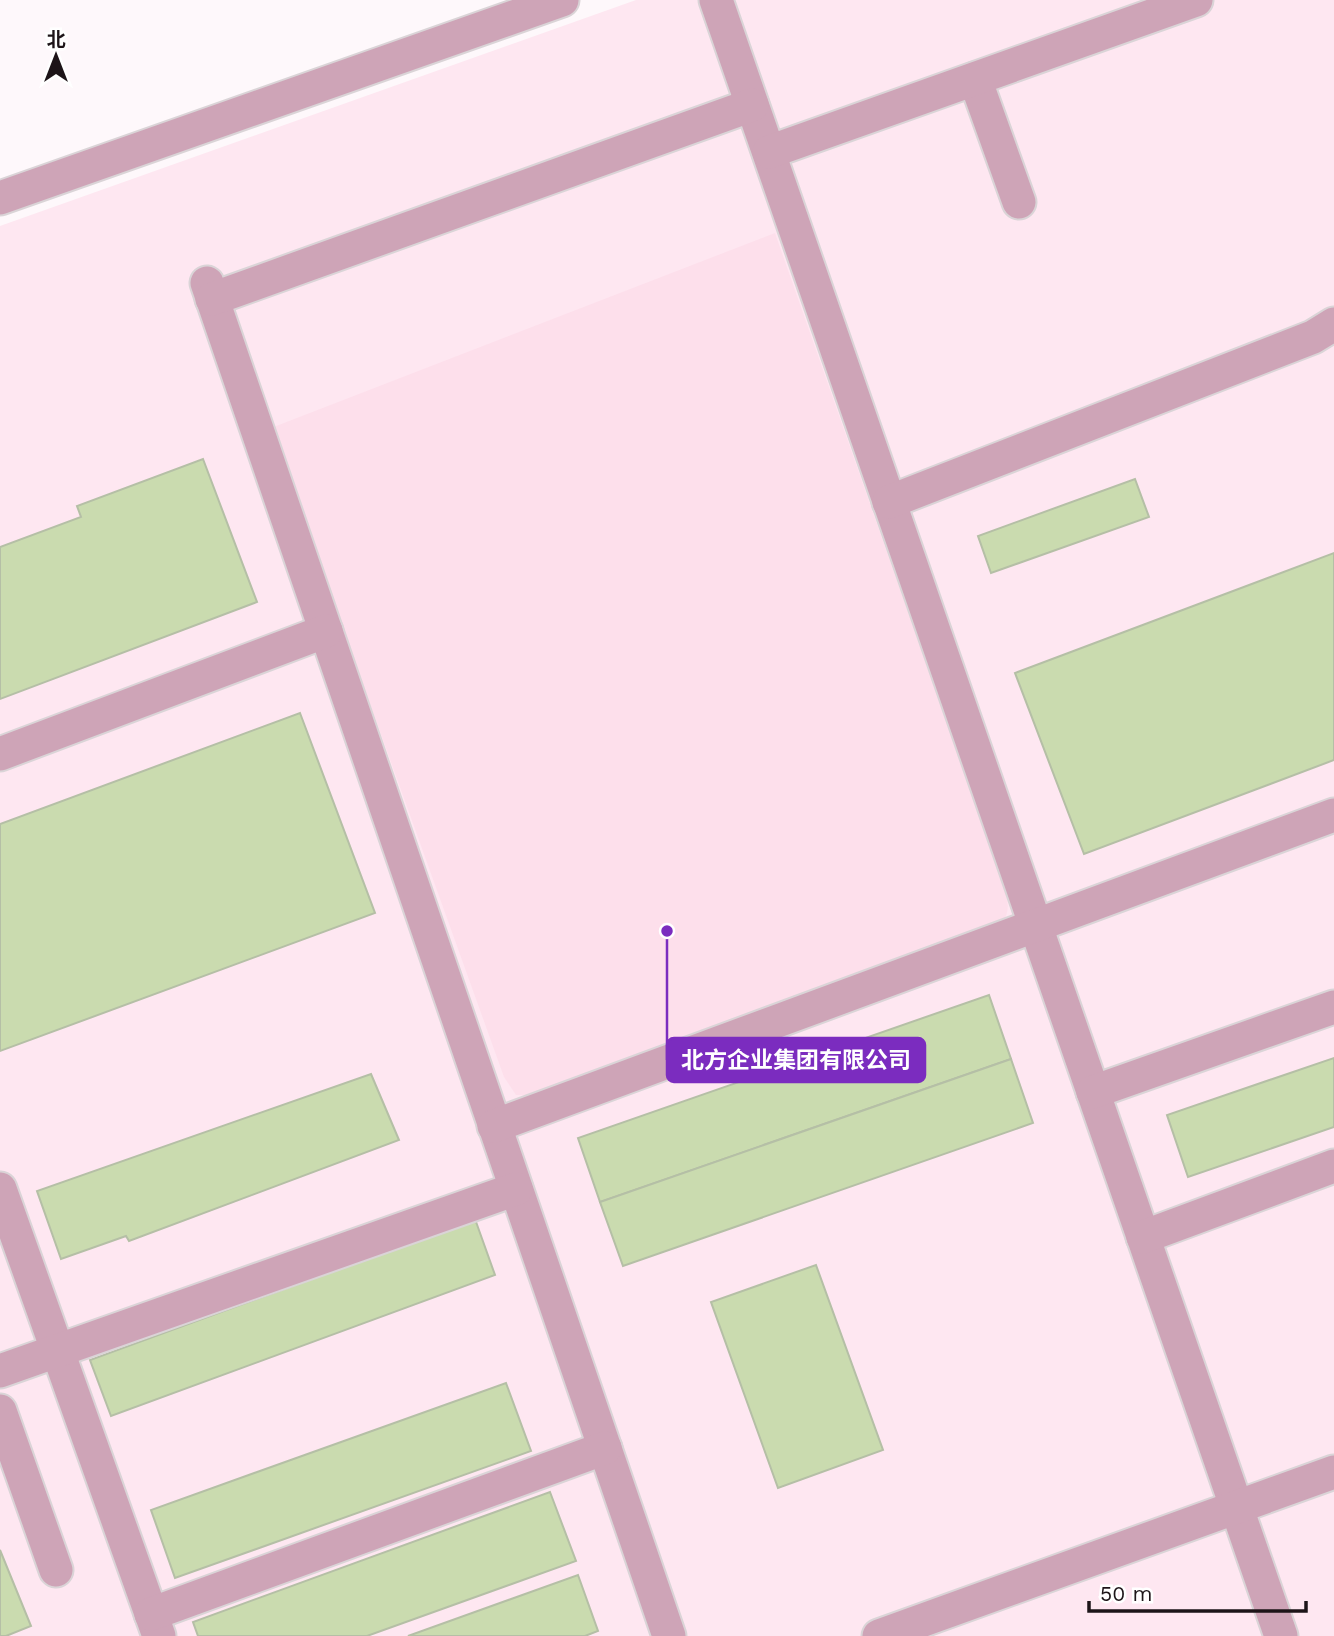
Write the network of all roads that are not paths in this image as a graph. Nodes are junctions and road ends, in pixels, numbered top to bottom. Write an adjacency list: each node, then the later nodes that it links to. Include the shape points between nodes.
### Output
1 (562, 0): 7 (lane)
2 (716, 0): 5 (lane)
3 (1196, 0): 4 (lane)
4 (975, 79): 6 (lane); 8 (lane)
5 (752, 105): 6 (lane); 11 (lane, via 209,291)
6 (769, 152): 10 (lane)
7 (0, 198)
8 (1019, 202)
9 (1334, 324): 10 (lane, via 1313,337)
10 (889, 502): 14 (lane)
11 (326, 631): 12 (lane); 17 (lane)
12 (0, 754)
13 (1334, 814): 14 (lane)
14 (1036, 925): 16 (lane); 17 (lane)
15 (1334, 1007): 16 (lane)
16 (1093, 1092): 21 (lane)
17 (495, 1126): 20 (lane)
18 (1334, 1166): 21 (lane)
19 (0, 1189): 22 (lane)
20 (516, 1189): 22 (lane); 25 (lane)
21 (1143, 1237): 27 (lane)
22 (57, 1350): 23 (lane); 29 (lane)
23 (0, 1371)
24 (0, 1410): 28 (lane)
25 (605, 1448): 29 (lane); 30 (lane)
26 (1334, 1472): 27 (lane)
27 (1237, 1507): 31 (lane); 32 (lane)
28 (56, 1570)
29 (155, 1625)
30 (669, 1636)
31 (879, 1636)
32 (1281, 1636)

